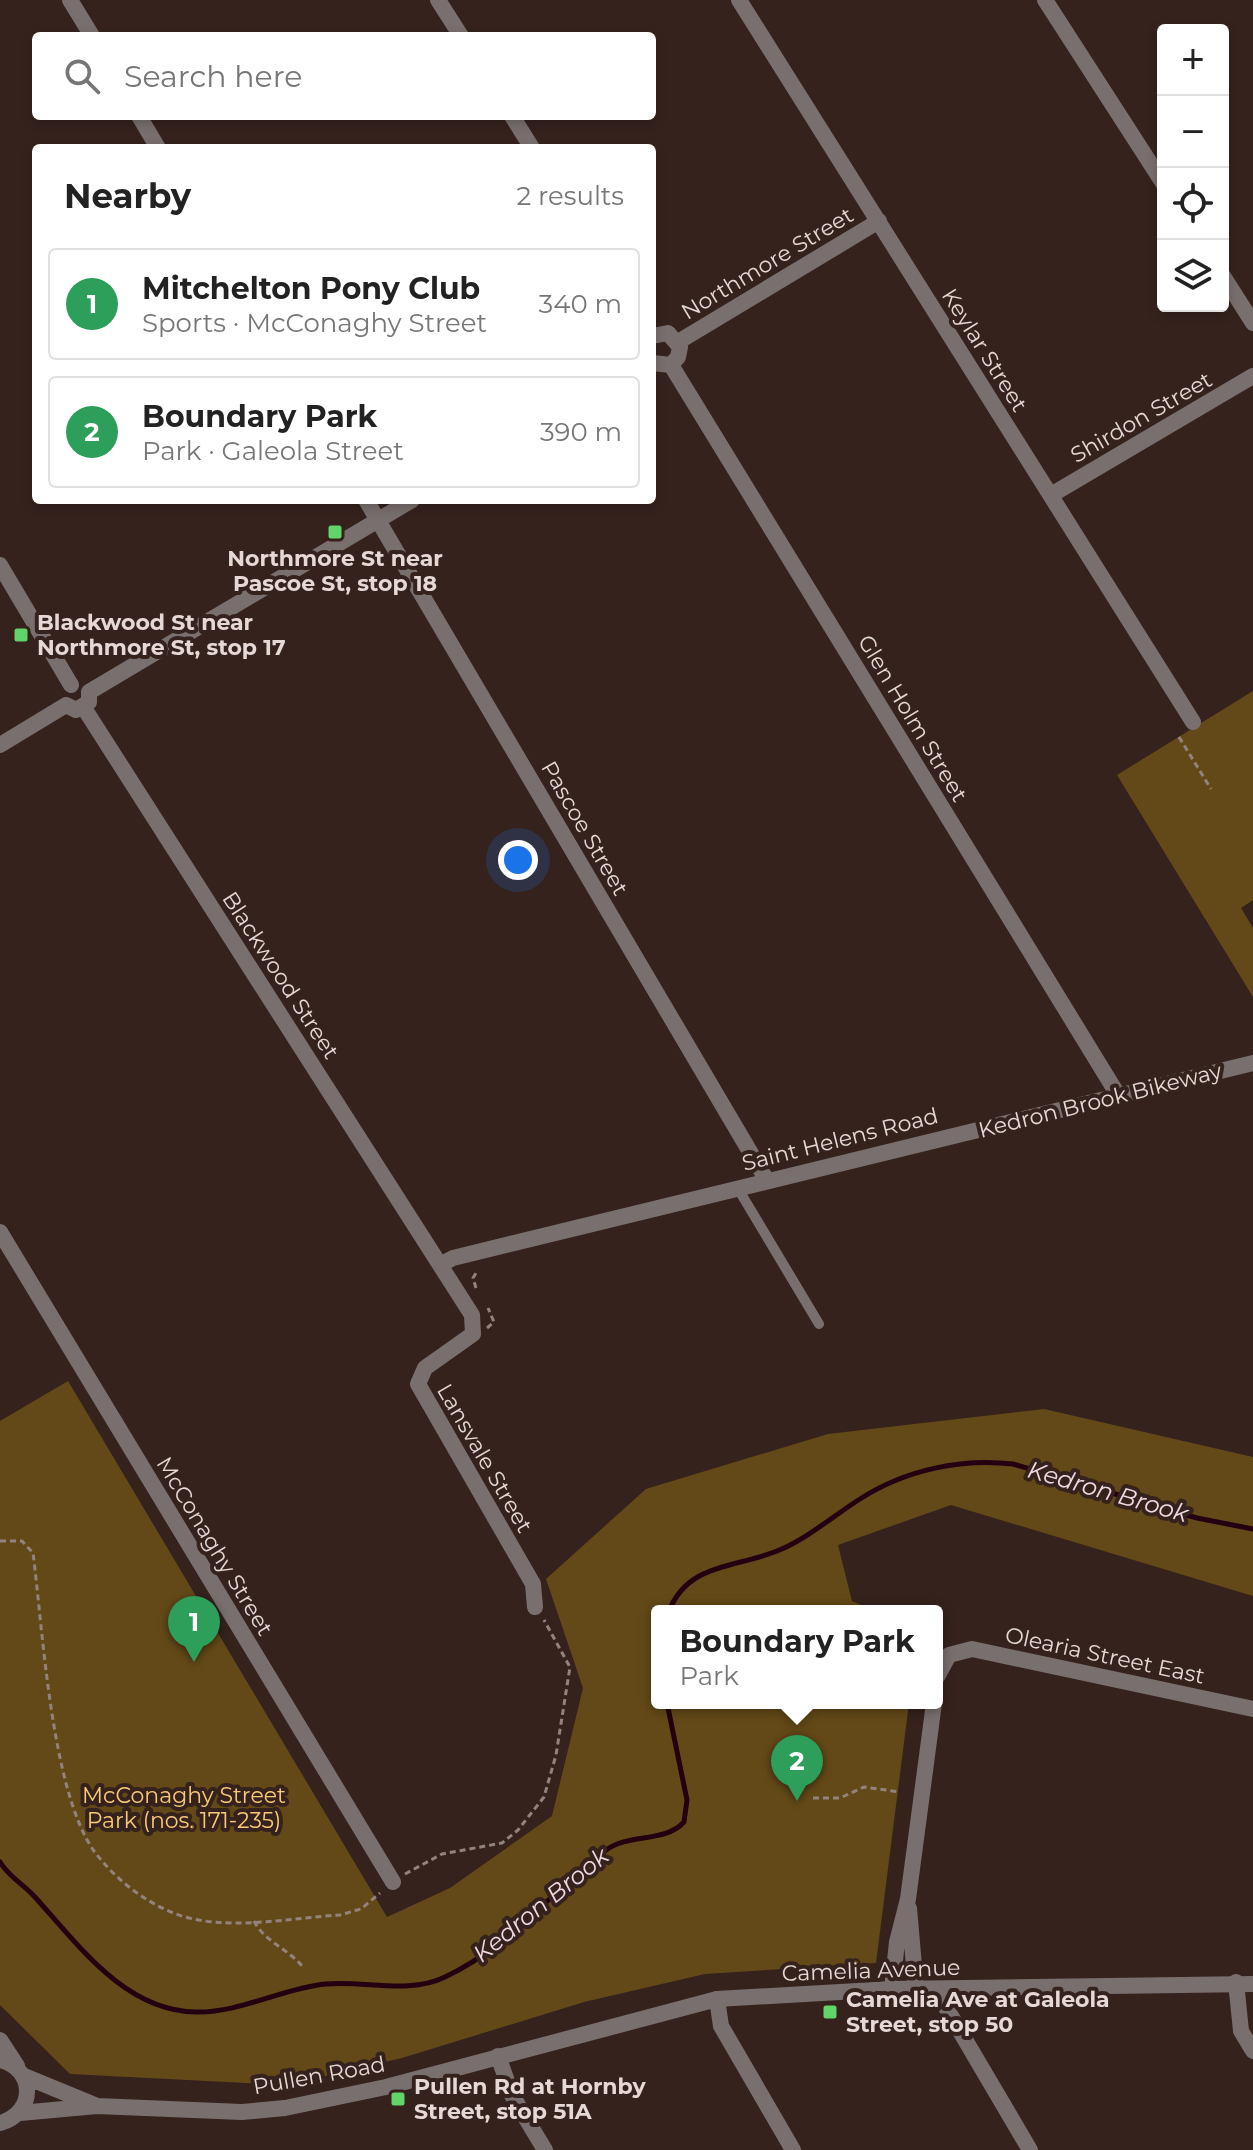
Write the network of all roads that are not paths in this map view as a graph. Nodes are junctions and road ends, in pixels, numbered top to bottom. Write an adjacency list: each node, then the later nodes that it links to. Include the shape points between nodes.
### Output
1 (70, 0): 5 (street)
2 (438, 0): 6 (street)
3 (739, 0): 12 (street, Keylar Street)
4 (1045, 0): 11 (street)
5 (90, 32)
6 (458, 32)
7 (141, 120): 9 (street)
8 (514, 120): 10 (street)
9 (156, 144)
10 (530, 144)
11 (1157, 174)
12 (879, 221): 16 (street, Northmore Street); 20 (street, Keylar Street)
13 (1229, 285): 14 (street)
14 (1253, 323)
15 (656, 335): 16 (street, via 668,333)
16 (678, 342): 18 (street, via 679,355)
17 (656, 363): 18 (street)
18 (671, 365): 31 (street, Glen Holm Street)
19 (1253, 376): 20 (street, Shirdon Street)
20 (1051, 495): 28 (street, Keylar Street)
21 (368, 504): 23 (street, Pascoe Street)
22 (405, 504): 23 (street)
23 (378, 520): 26 (street); 32 (street, Pascoe Street)
24 (0, 565): 25 (street)
25 (71, 685): 26 (street, via 83,684); 27 (street, via 64,694)
26 (87, 700): 27 (street, via 76,710); 35 (street, Blackwood Street)
27 (66, 705): 29 (street)
28 (1193, 722)
29 (0, 745)
30 (1253, 1063): 31 (street, Saint Helens Road)
31 (1118, 1095): 32 (street, Saint Helens Road)
32 (766, 1179): 33 (street, Saint Helens Road)
33 (737, 1187): 35 (street, Saint Helens Road); 36 (lane)
34 (0, 1232): 41 (street, McConaghy Street)
35 (440, 1265): 37 (street, Lansvale Street, via 472,1315 473,1334 425,1368 418,1384 533,1584)
36 (819, 1324)
37 (535, 1607)
38 (943, 1666): 40 (street, Olearia Street East, via 949,1655 972,1649)
39 (933, 1709): 42 (street)
40 (1253, 1709)
41 (393, 1882)
42 (908, 1899): 44 (street); 45 (street)
43 (1245, 1983): 46 (street, Camelia Avenue); 49 (street, via 1241,2031)
44 (892, 1989): 45 (street, Camelia Avenue); 47 (street, Camelia Avenue)
45 (916, 1989): 46 (street, Camelia Avenue)
46 (944, 1989): 58 (street, via 944,2004)
47 (717, 1999): 50 (street, Camelia Avenue); 57 (street, via 721,2026)
48 (0, 2040): 52 (street)
49 (1253, 2051)
50 (498, 2056): 53 (street, Pullen Road, via 285,2108 242,2112); 56 (street, via 512,2095)
51 (0, 2060): 52 (street, Pullen Road)
52 (21, 2072): 53 (street, Pullen Road); 54 (street, via 28,2095)
53 (97, 2106): 54 (street, Pullen Road)
54 (20, 2113): 55 (street)
55 (0, 2123)
56 (545, 2150)
57 (793, 2150)
58 (1030, 2150)

